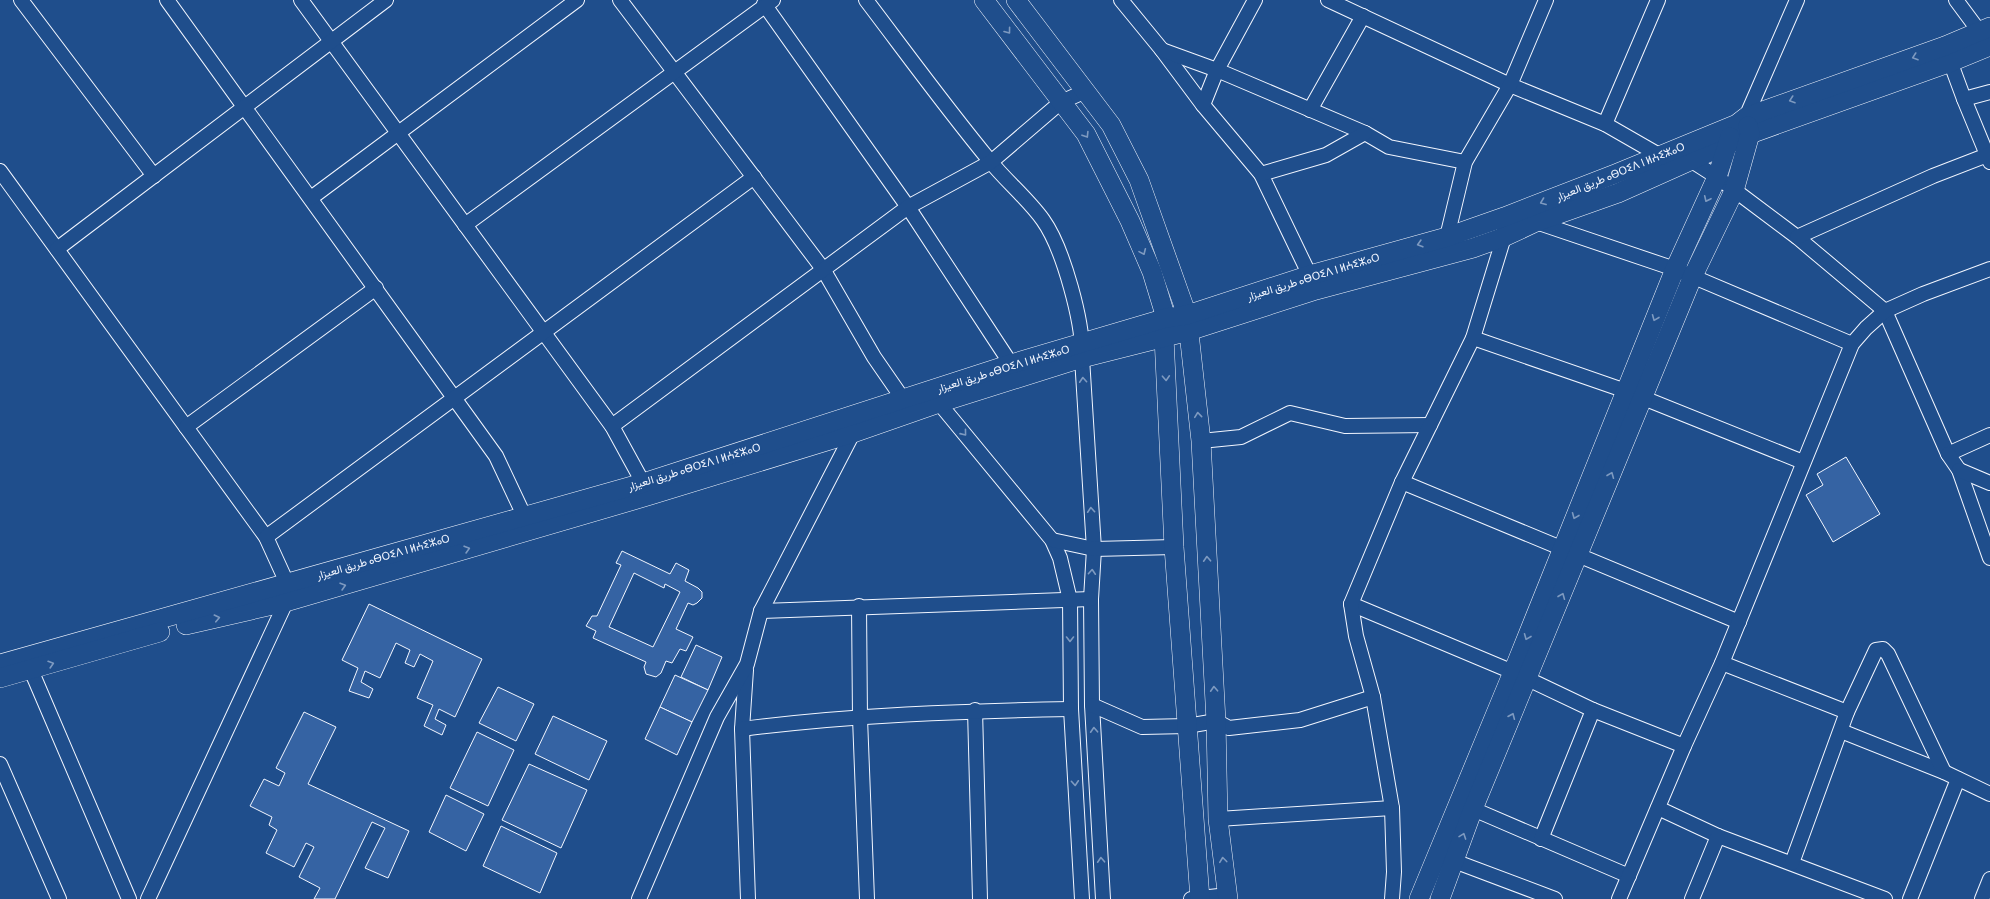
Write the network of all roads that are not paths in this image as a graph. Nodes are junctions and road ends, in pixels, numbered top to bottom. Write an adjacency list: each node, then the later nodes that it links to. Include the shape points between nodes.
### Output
1 (21, 0): 45 (street)
2 (167, 0): 31 (street)
3 (301, 0): 20 (street)
4 (386, 0): 20 (street)
5 (577, 0): 35 (street)
6 (620, 0): 24 (street)
7 (866, 0): 41 (street)
8 (984, 0): 29 (main road, one-way to 29)
9 (1016, 0): 26 (main road)
10 (1121, 0): 21 (street)
11 (1255, 0): 23 (street)
12 (1328, 0): 18 (street)
13 (1546, 0): 25 (street)
14 (1658, 0): 33 (street)
15 (1797, 0): 34 (street, via 1753,98)
16 (1956, 0): 19 (street)
17 (769, 2): 24 (street); 50 (street)
18 (1363, 16): 25 (street); 32 (street)
19 (1986, 34): 22 (main road, طريق العيزار ⴰⴱⵔⵉⴷ ⵏ ⵍⵄⵉⵣⴰⵔ)
20 (331, 41): 31 (street); 35 (street)
21 (1162, 50): 23 (street); 30 (street)
22 (1948, 54): 28 (street); 34 (main road, طريق العيزار ⴰⴱⵔⵉⴷ ⵏ ⵍⵄⵉⵣⴰⵔ)
23 (1216, 70): 30 (street); 32 (street)
24 (674, 71): 46 (street); 53 (street)
25 (1510, 85): 33 (street); 42 (street)
26 (1086, 91): 29 (street); 65 (main road, via 1111,125 1139,180)
27 (1990, 92): 28 (street)
28 (1964, 99): 39 (street)
29 (1061, 102): 41 (street); 66 (main road, one-way to 66, via 1086,134 1130,221 1152,272)
30 (1203, 105): 44 (street)
31 (244, 107): 45 (street); 49 (street)
32 (1310, 110): 36 (street)
33 (1605, 124): 38 (street)
34 (1744, 125): 37 (main road, طريق العيزار ⴰⴱⵔⵉⴷ ⵏ ⵍⵄⵉⵣⴰⵔ); 38 (main road, طريق العيزار ⴰⴱⵔⵉⴷ ⵏ ⵍⵄⵉⵣⴰⵔ); 48 (main road)
35 (398, 133): 49 (street); 53 (street)
36 (1365, 133): 42 (street, via 1389,147); 44 (street, via 1326,155)
37 (1726, 143): 40 (main road, طريق العيزار ⴰⴱⵔⵉⴷ ⵏ ⵍⵄⵉⵣⴰⵔ); 47 (main road)
38 (1659, 155): 40 (street); 51 (main road, طريق العيزار ⴰⴱⵔⵉⴷ ⵏ ⵍⵄⵉⵣⴰⵔ, one-way to 51)
39 (1989, 157): 54 (street, via 1933,176)
40 (1692, 161): 47 (street); 52 (main road, طريق العيزار ⴰⴱⵔⵉⴷ ⵏ ⵍⵄⵉⵣⴰⵔ, via 1618,193)
41 (991, 162): 50 (street); 70 (street, via 1043,220 1057,246 1067,274)
42 (1465, 162): 55 (street)
43 (0, 171): 57 (street)
44 (1261, 174): 62 (street)
45 (154, 176): 57 (street)
46 (754, 177): 58 (street); 67 (street)
47 (1717, 177): 48 (street); 60 (main road, one-way to 60)
48 (1734, 191): 54 (street); 61 (main road)
49 (311, 198): 63 (street)
50 (908, 207): 58 (street); 71 (street)
51 (1504, 217): 55 (main road, طريق العيزار ⴰⴱⵔⵉⴷ ⵏ ⵍⵄⵉⵣⴰⵔ); 56 (street)
52 (1536, 222): 56 (main road, طريق العيزار ⴰⴱⵔⵉⴷ ⵏ ⵍⵄⵉⵣⴰⵔ); 60 (street)
53 (465, 225): 67 (street)
54 (1796, 236): 64 (street)
55 (1447, 237): 62 (main road, طريق العيزار ⴰⴱⵔⵉⴷ ⵏ ⵍⵄⵉⵣⴰⵔ, one-way to 62)
56 (1504, 237): 62 (main road, طريق العيزار ⴰⴱⵔⵉⴷ ⵏ ⵍⵄⵉⵣⴰⵔ, via 1473,248); 68 (street)
57 (57, 249): 79 (street)
58 (824, 269): 74 (street, via 874,357); 78 (street)
59 (1990, 269): 64 (street)
60 (1675, 270): 61 (street); 72 (main road, one-way to 72)
61 (1692, 278): 69 (street); 72 (main road)
62 (1313, 283): 65 (main road, طريق العيزار ⴰⴱⵔⵉⴷ ⵏ ⵍⵄⵉⵣⴰⵔ)
63 (376, 288): 73 (street); 79 (street)
64 (1885, 311): 69 (street); 82 (street)
65 (1188, 323): 66 (main road, طريق العيزار ⴰⴱⵔⵉⴷ ⵏ ⵍⵄⵉⵣⴰⵔ); 81 (main road, one-way to 65)
66 (1165, 328): 70 (main road, طريق العيزار ⴰⴱⵔⵉⴷ ⵏ ⵍⵄⵉⵣⴰⵔ); 91 (main road, one-way to 91)
67 (544, 332): 73 (street); 78 (street)
68 (1473, 338): 72 (street); 77 (street)
69 (1852, 344): 83 (street)
70 (1083, 351): 71 (main road, طريق العيزار ⴰⴱⵔⵉⴷ ⵏ ⵍⵄⵉⵣⴰⵔ); 75 (main road, طريق العيزار ⴰⴱⵔⵉⴷ ⵏ ⵍⵄⵉⵣⴰⵔ); 92 (street, one-way to 70)
71 (1012, 364): 74 (main road, طريق العيزار ⴰⴱⵔⵉⴷ ⵏ ⵍⵄⵉⵣⴰⵔ)
72 (1635, 394): 83 (street); 93 (main road)
73 (455, 398): 88 (street, via 496,456); 89 (street)
74 (903, 399): 76 (main road, طريق العيزار ⴰⴱⵔⵉⴷ ⵏ ⵍⵄⵉⵣⴰⵔ)
75 (939, 403): 76 (main road, طريق العيزار ⴰⴱⵔⵉⴷ ⵏ ⵍⵄⵉⵣⴰⵔ); 90 (street, one-way to 90)
76 (853, 424): 87 (main road, طريق العيزار ⴰⴱⵔⵉⴷ ⵏ ⵍⵄⵉⵣⴰⵔ); 101 (street)
77 (1430, 425): 81 (street, via 1345,426 1290,413 1242,437); 85 (street)
78 (612, 426): 87 (street)
79 (186, 427): 89 (street)
80 (1990, 435): 82 (street)
81 (1201, 441): 116 (main road, one-way to 81)
82 (1948, 454): 84 (street)
83 (1803, 462): 102 (street)
84 (1958, 470): 86 (street); 94 (street)
85 (1402, 482): 93 (street); 99 (street)
86 (1990, 483)
87 (647, 489): 88 (main road, طريق العيزار ⴰⴱⵔⵉⴷ ⵏ ⵍⵄⵉⵣⴰⵔ)
88 (527, 523): 95 (main road, طريق العيزار ⴰⴱⵔⵉⴷ ⵏ ⵍⵄⵉⵣⴰⵔ); 98 (main road, طريق العيزار ⴰⴱⵔⵉⴷ ⵏ ⵍⵄⵉⵣⴰⵔ, one-way to 88)
89 (266, 537): 95 (street)
90 (1052, 540): 92 (street); 97 (street, via 1060,558)
91 (1174, 547): 92 (street); 117 (main road)
92 (1094, 549): 96 (street, one-way to 92)
93 (1570, 552): 102 (street); 107 (main road)
94 (1990, 558)
95 (287, 583): 98 (street); 104 (main road, طريق العيزار ⴰⴱⵔⵉⴷ ⵏ ⵍⵄⵉⵣⴰⵔ)
96 (1091, 599): 97 (street); 110 (street)
97 (1070, 600): 100 (street); 111 (street, one-way to 111)
98 (286, 602): 106 (main road, طريق العيزار ⴰⴱⵔⵉⴷ ⵏ ⵍⵄⵉⵣⴰⵔ, one-way to 98, via 180,626); 140 (street)
99 (1350, 604): 107 (street); 109 (street)
100 (859, 606): 101 (street); 115 (street)
101 (760, 611): 105 (street)
102 (1739, 622): 103 (street)
103 (1722, 663): 114 (street); 120 (street)
104 (0, 664)
105 (746, 664): 118 (street); 141 (street, via 717,717)
106 (30, 670): 108 (main road, طريق العيزار ⴰⴱⵔⵉⴷ ⵏ ⵍⵄⵉⵣⴰⵔ); 139 (street)
107 (1520, 676): 113 (street); 127 (main road, one-way to 107); 149 (main road)
108 (0, 678)
109 (1373, 697): 116 (street, via 1300,720 1229,728); 125 (street)
110 (1092, 705): 117 (street, via 1142,727); 135 (street, one-way to 110)
111 (1070, 709): 112 (street); 136 (street, one-way to 136)
112 (974, 710): 115 (street); 144 (street)
113 (1593, 710): 120 (street); 130 (street)
114 (1847, 712): 119 (street); 122 (street, via 1874,653 1883,649 1888,654)
115 (860, 718): 118 (street); 143 (street)
116 (1216, 722): 117 (street); 128 (main road)
117 (1187, 726): 147 (main road)
118 (742, 729): 142 (street)
119 (1841, 731): 122 (street); 132 (street)
120 (1684, 746): 126 (street)
121 (0, 764): 138 (street)
122 (1944, 772): 123 (street)
123 (1958, 779): 124 (street); 155 (street)
124 (1990, 794)
125 (1392, 808): 128 (street); 148 (street)
126 (1658, 808): 129 (street); 133 (street)
127 (1473, 809): 130 (street); 131 (main road, one-way to 127)
128 (1218, 819): 137 (main road, one-way to 128)
129 (1718, 836): 132 (street); 153 (street)
130 (1541, 839): 133 (street)
131 (1454, 861): 150 (main road); 151 (street)
132 (1792, 863): 154 (street)
133 (1629, 876): 152 (street)
134 (1990, 879): 156 (street)
135 (1102, 884): 136 (street); 145 (street); 146 (street)
136 (1082, 893)
137 (1228, 897): 147 (street)
138 (59, 899)
139 (129, 899)
140 (148, 899)
141 (639, 899)
142 (748, 899)
143 (867, 899)
144 (980, 899)
145 (1103, 899)
146 (1112, 899)
147 (1197, 899)
148 (1392, 899)
149 (1418, 899)
150 (1440, 899)
151 (1555, 899)
152 (1618, 899)
153 (1692, 899)
154 (1885, 899)
155 (1910, 899)
156 (1982, 899)

